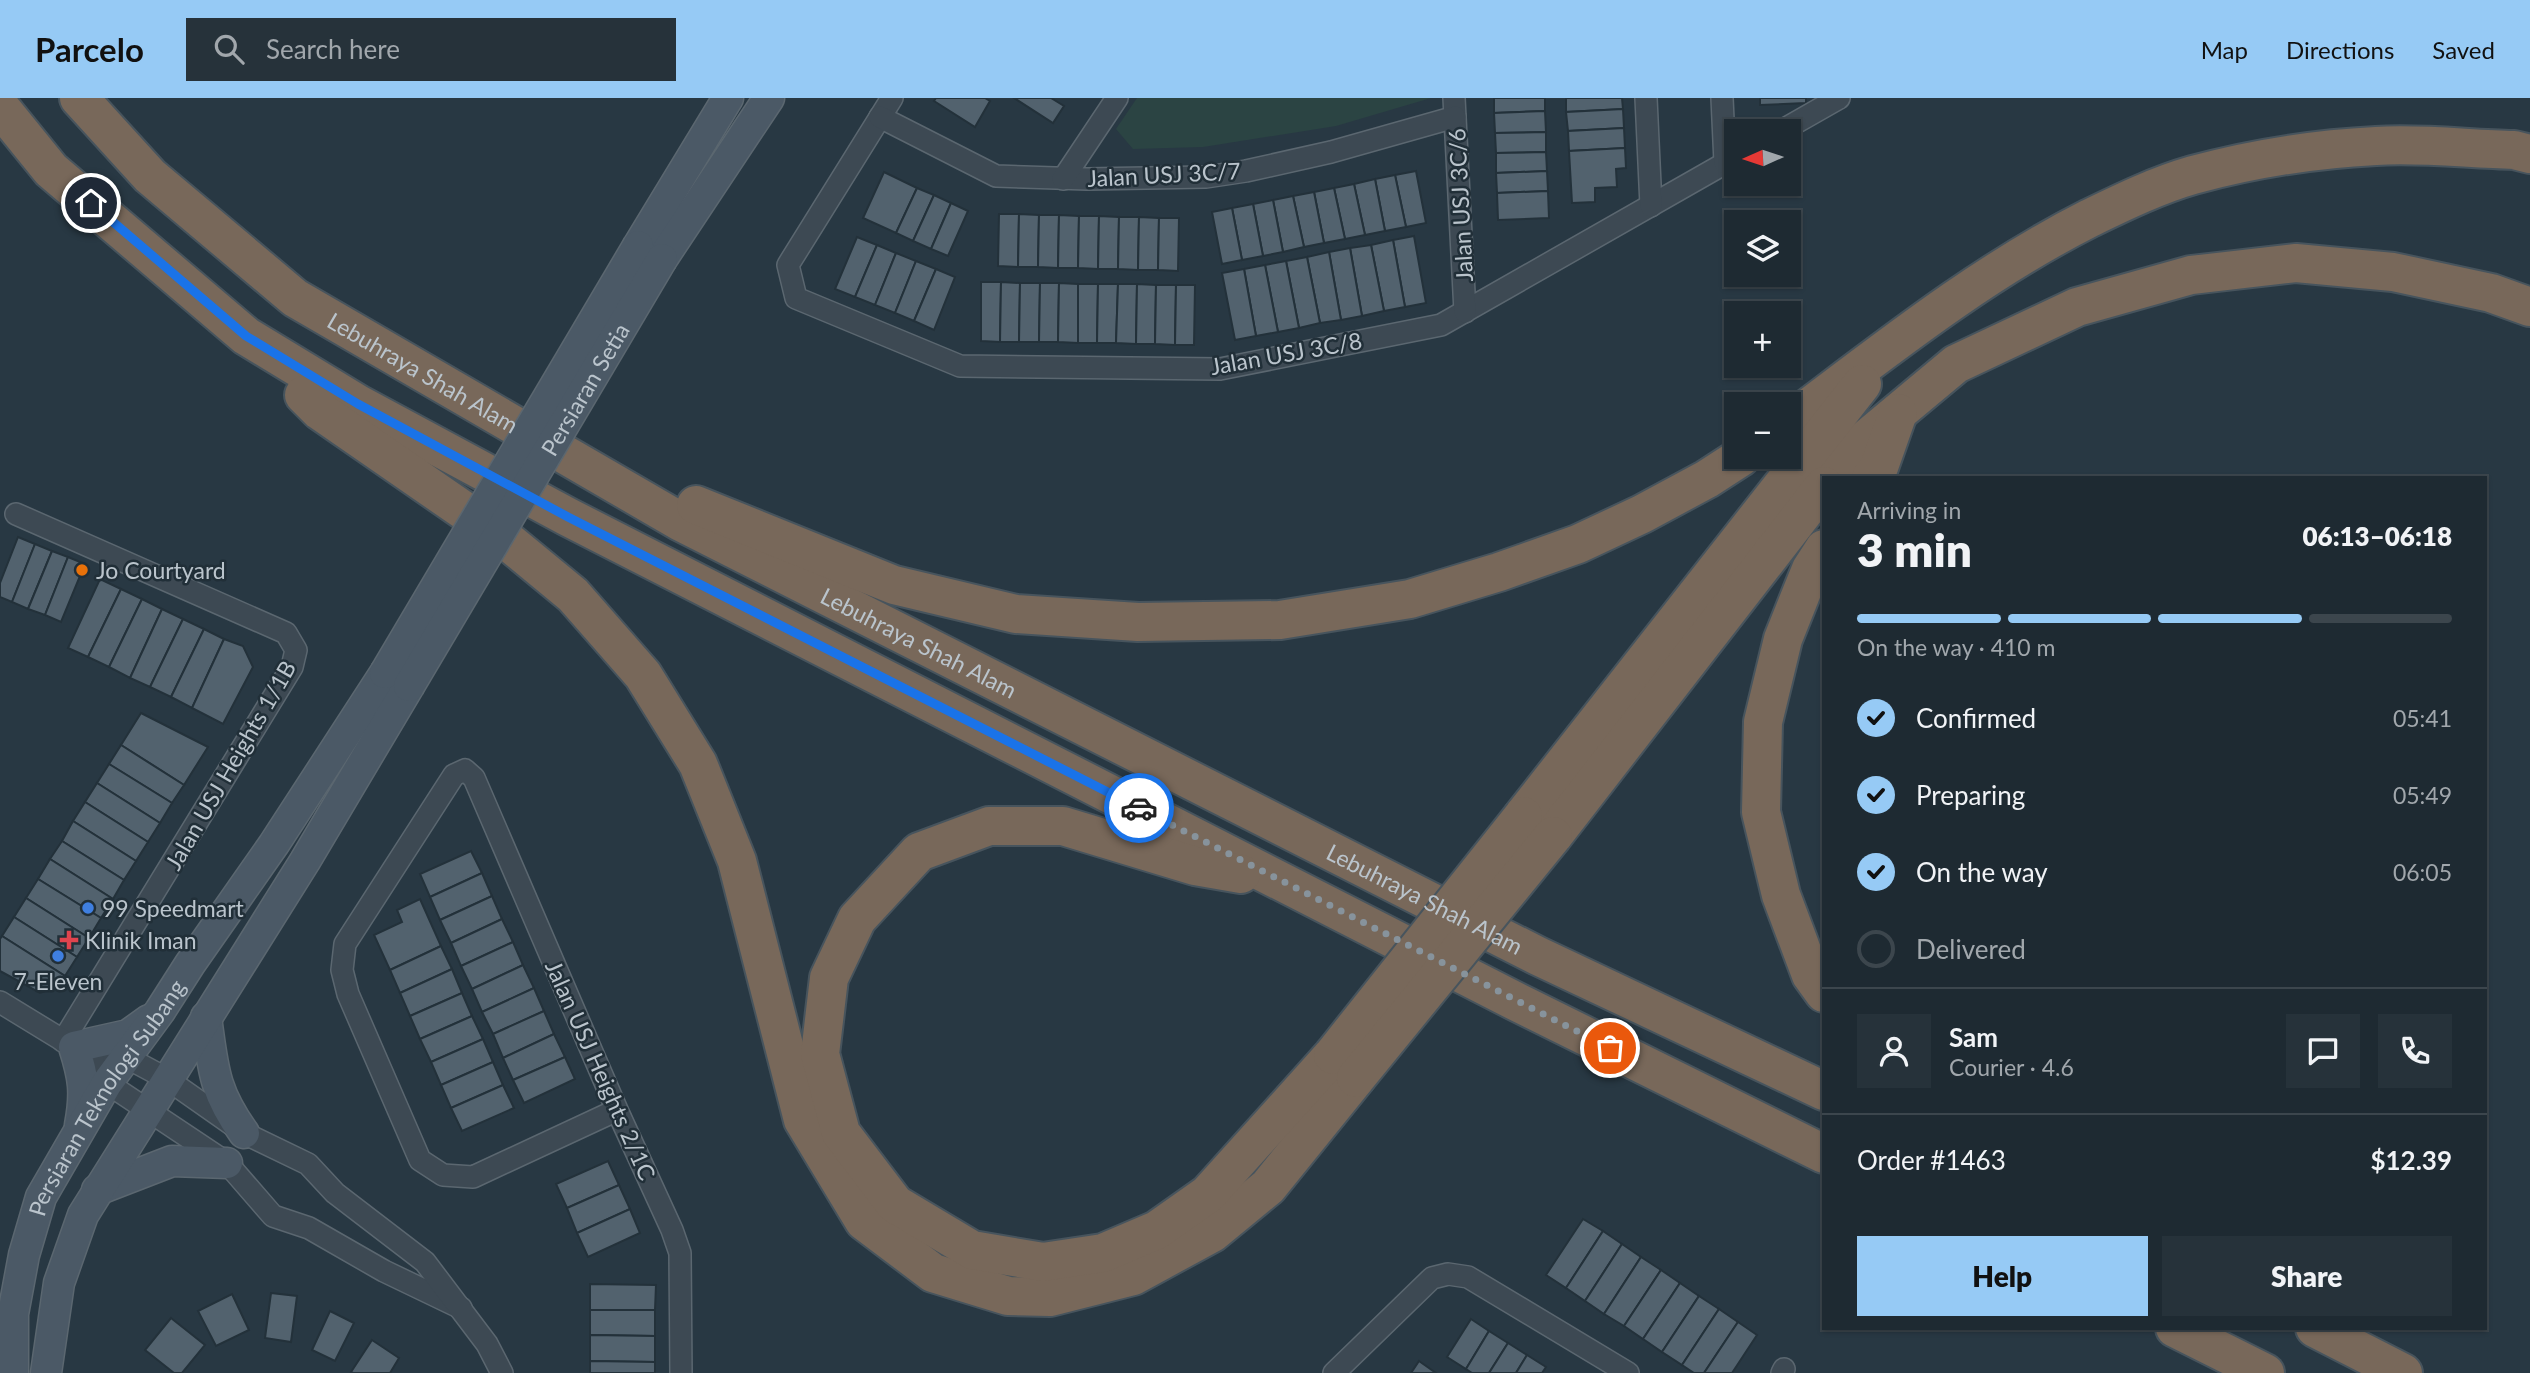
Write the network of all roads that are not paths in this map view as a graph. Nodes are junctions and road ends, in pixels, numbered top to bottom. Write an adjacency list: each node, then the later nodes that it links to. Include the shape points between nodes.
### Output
1 (79, 98): 25 (highway, Lebuhraya Shah Alam, via 150,176 295,298)
2 (728, 98): 18 (main road, Persiaran Setia)
3 (769, 98): 18 (main road, Persiaran Setia)
4 (892, 98): 11 (street)
5 (1117, 98): 16 (street)
6 (1646, 98): 17 (street)
7 (1722, 98): 12 (street)
8 (1839, 98): 13 (street)
9 (0, 107): 21 (highway, Lebuhraya Shah Alam, via 51,170)
10 (1455, 108): 16 (street, Jalan USJ 3C/7, via 1331,152 1246,171 1206,177); 20 (street, Jalan USJ 3C/6)
11 (880, 117): 16 (street, Jalan USJ 3C/7, via 996,176); 20 (street, Jalan USJ 3C/8, via 788,265 796,298 960,366 1220,369 1441,325)
12 (1725, 119)
13 (1801, 120)
14 (2530, 154): 22 (highway, via 2377,146 2269,158 2191,176 2123,202 2055,236)
15 (1724, 163): 17 (street, Jalan USJ 3C/8)
16 (1063, 179)
17 (1651, 206): 20 (street, Jalan USJ 3C/8)
18 (650, 253): 32 (main road, Persiaran Setia, bridge)
19 (2530, 307): 23 (highway, via 2491,293 2393,272 2296,263 2191,275 2077,307 1997,343 1956,364)
20 (1465, 312)
21 (246, 336): 34 (highway, Lebuhraya Shah Alam, via 358,404 568,517); 41 (highway, via 320,411 505,539 573,596 643,675 698,764 737,861 803,1120 864,1221 933,1273 1008,1296 1050,1297 1133,1276 1212,1233 1268,1188)
22 (1893, 344): 24 (highway); 33 (highway)
23 (1899, 411): 27 (highway, via 1848,454); 28 (highway)
24 (1801, 413)
25 (566, 456): 26 (highway, via 894,585 1016,614 1138,622 1280,620 1410,598 1578,544); 43 (highway, Lebuhraya Shah Alam, via 681,522 937,654 1538,956)
26 (1724, 468)
27 (1832, 476)
28 (1872, 476)
29 (1822, 488): 33 (highway)
30 (16, 514): 40 (street, Jalan USJ Heights 1/1B, via 286,633 296,650 292,667)
31 (1822, 552): 35 (highway, via 1783,639 1763,722 1761,812 1781,895 1811,975)
32 (397, 679): 37 (main road, Persiaran Teknologi Subang); 38 (main road, Persiaran Teknologi Subang, via 305,861)
33 (1538, 826): 41 (highway, bridge)
34 (1282, 881): 41 (highway, via 1195,866 1063,826 989,826 919,852 857,919 829,978 820,1054 841,1133 895,1204 972,1250 1043,1262 1103,1253 1157,1230 1208,1194); 48 (highway, Lebuhraya Shah Alam)
35 (1822, 990)
36 (0, 1002): 40 (street)
37 (160, 1011): 39 (main road, Persiaran Teknologi Subang); 40 (main road)
38 (206, 1017): 42 (main road, Persiaran Teknologi Subang); 46 (main road, via 215,1081)
39 (127, 1057): 40 (main road, Persiaran Teknologi Subang); 42 (street)
40 (85, 1058): 44 (street); 47 (main road, Persiaran Teknologi Subang); 47 (main road, via 80,1066 85,1097)
41 (1345, 1066)
42 (167, 1079): 44 (main road, Persiaran Teknologi Subang); 46 (street)
43 (1822, 1090)
44 (148, 1109): 49 (street); 50 (main road, Persiaran Teknologi Subang)
45 (617, 1111): 45 (street, Jalan USJ Heights 2/1C, via 473,1177 443,1175 420,1160 348,994 342,970 345,944 454,775 464,770 474,778); 57 (street, Jalan USJ Heights 2/1C, via 680,1253)
46 (244, 1133): 51 (street, via 308,1164 335,1194 425,1262)
47 (78, 1135): 54 (main road, Persiaran Teknologi Subang, via 41,1196 24,1255 13,1314)
48 (1822, 1153)
49 (227, 1163): 50 (main road, via 172,1161); 51 (street, via 273,1216 309,1228)
50 (97, 1190): 55 (main road, Persiaran Teknologi Subang, via 83,1215 59,1283)
51 (461, 1308): 56 (street)
52 (2179, 1330): 60 (highway)
53 (2319, 1330): 61 (highway)
54 (13, 1373)
55 (46, 1373)
56 (502, 1373)
57 (681, 1373)
58 (1334, 1373): 59 (street, via 1432,1278 1448,1274 1468,1277)
59 (1628, 1373)
60 (2265, 1373)
61 (2403, 1373)

